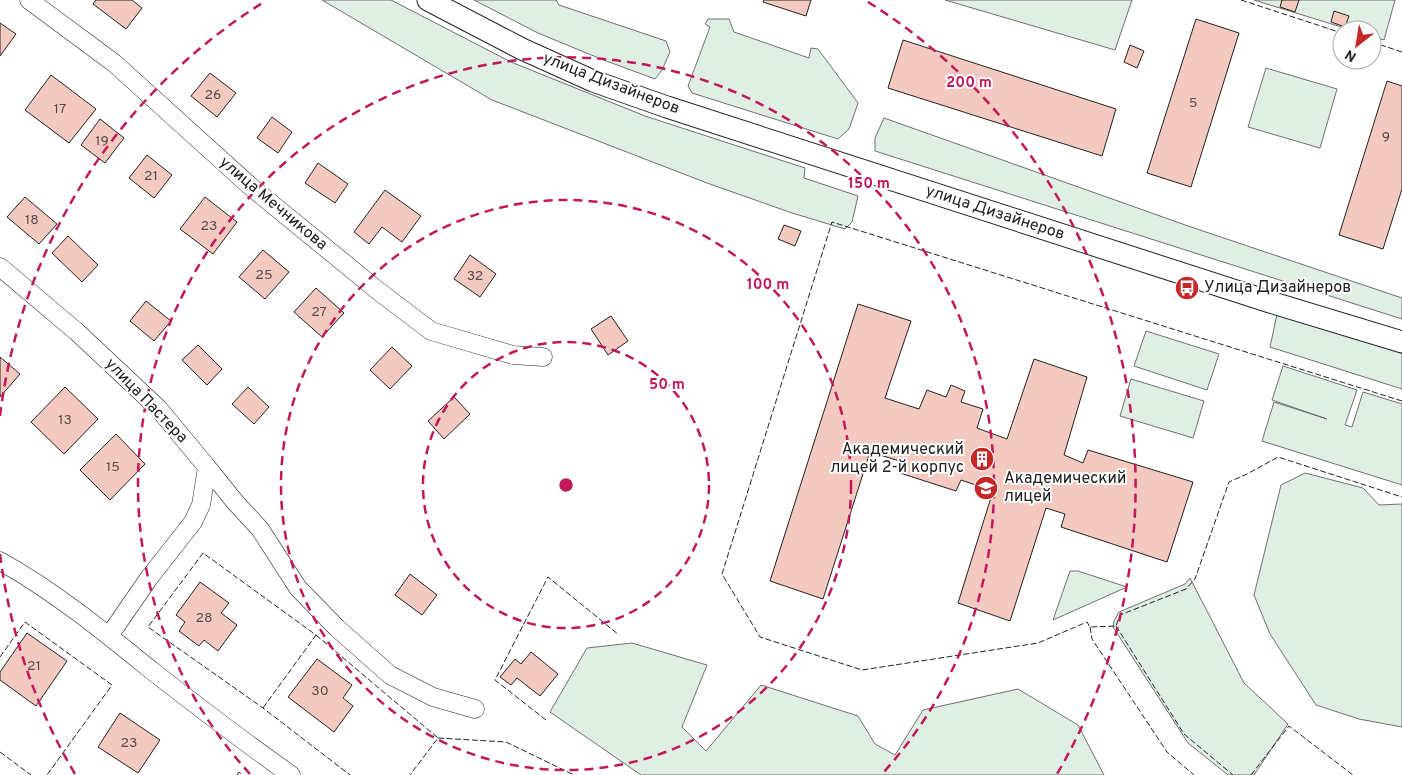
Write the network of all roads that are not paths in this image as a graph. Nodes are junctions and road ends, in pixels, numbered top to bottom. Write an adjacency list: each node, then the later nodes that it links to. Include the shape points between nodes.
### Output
1 (29, 0): 5 (street, улица Мечникова, via 114,63 250,186 431,331 513,355)
2 (428, 0): 4 (street, улица Дизайнеров, via 522,49 593,81 667,107)
3 (0, 267): 6 (street, улица Пастера, via 77,332 158,408)
4 (1402, 342)
5 (544, 357)
6 (207, 467): 8 (street, via 200,505 193,522); 9 (street, улица Пастера, via 260,529 298,588 337,628 390,675 432,697)
7 (0, 561): 8 (street, via 44,588)
8 (109, 636): 10 (street)
9 (475, 709)
10 (291, 775)

